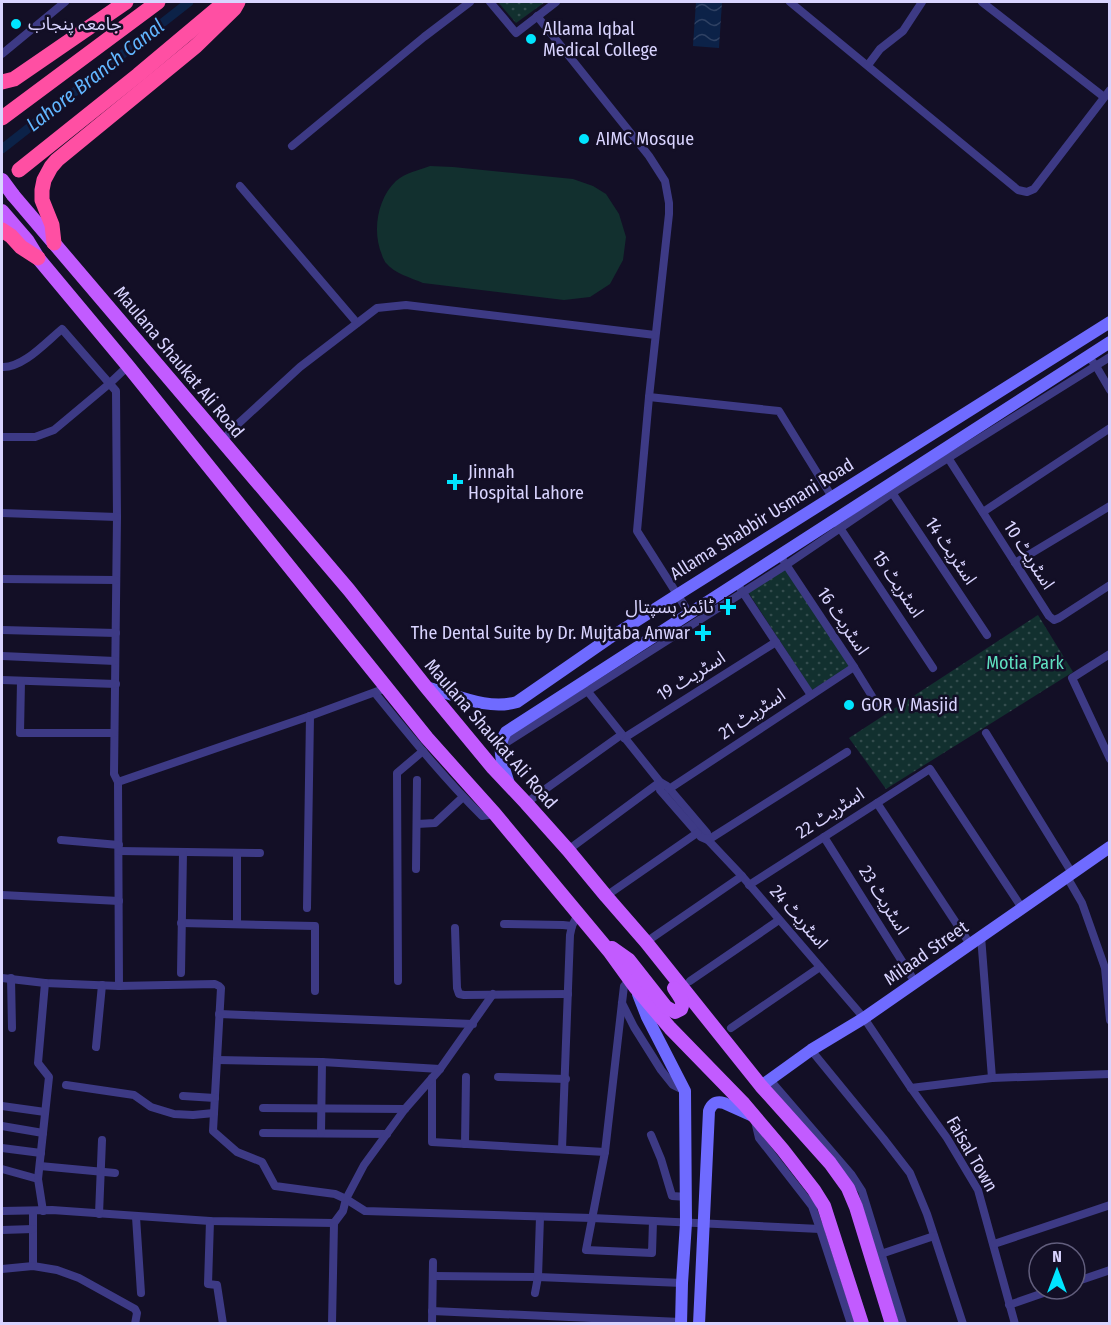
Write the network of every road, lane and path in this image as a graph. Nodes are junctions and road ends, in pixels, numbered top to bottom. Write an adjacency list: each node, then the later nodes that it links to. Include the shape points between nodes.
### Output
1 (65, 2): 13 (street)
2 (126, 2): 15 (highway, via 14,78)
3 (158, 2): 17 (highway)
4 (225, 2): 19 (highway)
5 (238, 2): 24 (highway, via 196,46 51,167 44,180 42,200)
6 (470, 2): 18 (street)
7 (490, 2): 12 (street, via 516,33)
8 (556, 2): 12 (street)
9 (790, 2): 14 (street)
10 (922, 2): 14 (street, via 903,31 880,49)
11 (982, 2): 16 (street)
12 (537, 16): 28 (street, via 649,156 665,182 669,214)
13 (2, 54)
14 (868, 65): 16 (street, via 1018,190 1027,192 1034,189)
15 (2, 82)
16 (1107, 93)
17 (2, 118)
18 (292, 146)
19 (20, 170)
20 (2, 180): 24 (main road, Maulana Shaukat Ali Road, bridge)
21 (240, 186): 27 (street)
22 (2, 211): 25 (main road)
23 (2, 230): 25 (highway)
24 (54, 243): 40 (main road, Maulana Shaukat Ali Road)
25 (38, 258): 32 (main road)
26 (1110, 322): 44 (main road, Allama Shabbir Usmani Road)
27 (357, 323): 28 (street, via 377,308 406,305); 40 (street, via 300,368)
28 (655, 335): 37 (street)
29 (1110, 342): 30 (main road)
30 (1088, 356): 33 (street); 41 (main road)
31 (1110, 357): 33 (street)
32 (128, 366): 35 (street); 42 (main road)
33 (1096, 366): 36 (street); 41 (street)
34 (2, 368): 35 (street, via 23,361 62,329)
35 (109, 384): 39 (street, via 54,430 35,437); 48 (street, via 116,391 117,402)
36 (1110, 390)
37 (649, 397): 44 (street, via 779,411); 56 (street, via 637,531)
38 (1110, 428): 46 (street)
39 (2, 437)
40 (222, 441): 42 (main road); 70 (main road, Maulana Shaukat Ali Road)
41 (945, 454): 43 (main road); 46 (street, اسٹریٹ 10)
42 (202, 457): 72 (main road)
43 (890, 489): 49 (main road); 60 (street, اسٹریٹ 14)
44 (832, 496): 56 (main road, Allama Shabbir Usmani Road)
45 (1110, 506): 51 (street)
46 (983, 512): 51 (street, اسٹریٹ 10)
47 (2, 513): 48 (street)
48 (117, 517): 53 (street)
49 (837, 524): 50 (main road); 66 (street, اسٹریٹ 15)
50 (783, 560): 55 (main road); 65 (street, اسٹریٹ 16)
51 (1015, 563): 54 (street, اسٹریٹ 10, via 1054,620)
52 (2, 579): 53 (street)
53 (116, 580): 59 (street)
54 (1110, 585)
55 (740, 587): 57 (main road); 61 (street); 71 (street)
56 (677, 595): 57 (street); 70 (main road, Allama Shabbir Usmani Road, via 517,702 486,703)
57 (689, 613): 71 (main road)
58 (2, 630): 59 (street)
59 (116, 633): 64 (street)
60 (987, 635)
61 (776, 642): 73 (street); 78 (street, اسٹریٹ 19)
62 (1110, 654): 81 (street, via 1072,678)
63 (2, 656): 64 (street)
64 (115, 662): 69 (street)
65 (854, 666): 73 (street, اسٹریٹ 21); 74 (street, اسٹریٹ 16)
66 (933, 668)
67 (2, 680): 68 (street)
68 (21, 681): 69 (street); 76 (street, via 20,733)
69 (116, 684): 76 (street)
70 (426, 687): 85 (main road, Maulana Shaukat Ali Road)
71 (584, 687): 78 (street, اسٹریٹ 24); 85 (main road, via 506,732 500,746)
72 (380, 690): 75 (street); 79 (street); 90 (main road)
73 (811, 694): 86 (street, اسٹریٹ 21)
74 (878, 706)
75 (309, 716): 83 (street); 109 (street)
76 (114, 733): 83 (street, via 114,774)
77 (986, 733): 103 (street)
78 (622, 736): 84 (street, اسٹریٹ 24); 88 (street, اسٹریٹ 19)
79 (423, 751): 87 (street); 125 (street, via 397,773)
80 (847, 752): 95 (street)
81 (1110, 759)
82 (417, 780): 91 (street)
83 (118, 782): 97 (street)
84 (660, 782): 86 (street, اسٹریٹ 24); 92 (street, اسٹریٹ 24, via 660,790); 98 (street)
85 (509, 784): 88 (main road, Maulana Shaukat Ali Road)
86 (669, 789): 95 (street, اسٹریٹ 24, via 707,833)
87 (463, 797): 90 (street, via 482,816); 91 (street, via 435,824)
88 (526, 802): 98 (main road, Maulana Shaukat Ali Road)
89 (877, 803): 93 (street, اسٹریٹ 22); 110 (street, اسٹریٹ 22, via 930,769); 119 (street)
90 (495, 814): 111 (main road)
91 (417, 824): 102 (street)
92 (697, 833): 95 (street, اسٹریٹ 24); 107 (street)
93 (824, 837): 105 (street, اسٹریٹ 22); 128 (street, اسٹریٹ 23)
94 (61, 840): 97 (street)
95 (708, 840): 104 (street, اسٹریٹ 24)
96 (1110, 847): 103 (main road, Milaad Street)
97 (119, 848): 99 (street); 108 (street)
98 (568, 850): 107 (main road, Maulana Shaukat Ali Road)
99 (183, 852): 100 (street); 113 (street)
100 (237, 853): 101 (street); 114 (street)
101 (260, 853)
102 (416, 869)
103 (1069, 875): 110 (main road, Milaad Street); 138 (street, via 1105,968)
104 (742, 876): 105 (street, اسٹریٹ 24); 120 (street)
105 (749, 885): 112 (street, اسٹریٹ 24)
106 (2, 896): 108 (street)
107 (606, 896): 120 (main road, Maulana Shaukat Ali Road)
108 (119, 901): 131 (street)
109 (306, 908)
110 (1022, 908): 117 (main road, Milaad Street)
111 (575, 920): 115 (street, via 563,925); 118 (main road); 134 (street, via 570,935)
112 (779, 920): 121 (street, اسٹریٹ 24); 126 (street)
113 (181, 923): 114 (street); 122 (street)
114 (237, 924): 132 (street, via 315,926)
115 (504, 924)
116 (455, 928): 133 (street, via 459,994)
117 (981, 936): 119 (main road, Milaad Street); 151 (street)
118 (600, 940): 120 (main road, via 629,960 666,1007 679,1011 683,1006 681,999); 129 (main road)
119 (970, 944): 128 (main road, Milaad Street)
120 (650, 948): 153 (main road, Maulana Shaukat Ali Road)
121 (820, 967): 137 (street, اسٹریٹ 24); 141 (street)
122 (181, 973)
123 (2, 978): 124 (street)
124 (11, 978): 127 (street); 140 (street)
125 (398, 981)
126 (690, 981)
127 (45, 982): 130 (street); 163 (street, via 38,1064 49,1077)
128 (915, 982): 137 (main road, Milaad Street)
129 (632, 983): 135 (street, via 624,986); 156 (main road); 165 (main road)
130 (102, 986): 131 (street); 142 (street)
131 (119, 986): 136 (street, via 215,984 221,988)
132 (315, 991)
133 (493, 994): 134 (street); 139 (street)
134 (568, 994): 152 (street)
135 (622, 1003): 156 (street, via 662,1070 673,1085); 176 (street)
136 (219, 1014): 139 (street); 144 (street)
137 (864, 1018): 143 (main road, Milaad Street); 155 (street, Faisal Town)
138 (1110, 1020)
139 (473, 1024): 146 (street)
140 (12, 1028)
141 (731, 1028)
142 (96, 1047)
143 (811, 1050): 153 (main road, Milaad Street); 200 (street, via 910,1173)
144 (217, 1060): 145 (street); 158 (street)
145 (322, 1062): 146 (street); 161 (street)
146 (440, 1069): 150 (street)
147 (1110, 1074): 151 (street)
148 (466, 1077): 173 (street)
149 (498, 1077): 152 (street)
150 (432, 1078): 162 (street); 173 (street, via 432,1142)
151 (992, 1078): 155 (street)
152 (566, 1079): 175 (street)
153 (766, 1083): 202 (main road, Maulana Shaukat Ali Road, via 848,1188)
154 (66, 1085): 164 (street, via 134,1095 151,1107 174,1114)
155 (911, 1088): 201 (street, Faisal Town, via 978,1190)
156 (685, 1091): 183 (main road)
157 (183, 1096): 158 (street)
158 (215, 1098): 164 (street)
159 (2, 1106): 163 (street)
160 (262, 1108): 161 (street)
161 (321, 1108): 162 (street); 169 (street)
162 (405, 1109): 170 (street)
163 (45, 1112): 167 (street)
164 (214, 1113): 184 (street, via 213,1131 237,1152 262,1162 275,1186)
165 (754, 1117): 196 (main road, via 724,1103 711,1105); 197 (main road, via 814,1190 824,1206)
166 (2, 1126): 167 (street)
167 (43, 1133): 177 (street)
168 (264, 1133): 169 (street)
169 (321, 1133): 170 (street)
170 (387, 1134): 184 (street)
171 (651, 1135): 183 (street, via 672,1196)
172 (102, 1140): 180 (street)
173 (465, 1144): 175 (street)
174 (2, 1148): 177 (street)
175 (562, 1149): 176 (street)
176 (605, 1152): 191 (street)
177 (41, 1153): 178 (street)
178 (40, 1166): 180 (street); 182 (street)
179 (2, 1169): 182 (street)
180 (100, 1173): 181 (street); 188 (street)
181 (115, 1173)
182 (38, 1179): 187 (street)
183 (687, 1197): 195 (main road)
184 (346, 1198): 190 (street, via 364,1211); 194 (street)
185 (1110, 1205): 201 (street)
186 (2, 1211): 187 (street)
187 (38, 1211): 188 (street); 198 (street)
188 (99, 1214): 189 (street)
189 (136, 1217): 192 (street); 211 (street)
190 (540, 1217): 191 (street); 208 (street)
191 (592, 1218): 193 (street); 193 (street, via 586,1250 652,1253)
192 (210, 1221): 194 (street); 218 (street, via 208,1284 217,1285)
193 (653, 1221): 195 (street)
194 (334, 1223): 219 (street)
195 (686, 1223): 196 (street); 210 (main road)
196 (703, 1223): 197 (street); 222 (main road)
197 (825, 1227): 223 (street); 224 (main road)
198 (33, 1229): 199 (street); 204 (street)
199 (2, 1230)
200 (934, 1236): 202 (street); 227 (street)
201 (994, 1244): 214 (street, Faisal Town)
202 (877, 1255): 225 (main road, Maulana Shaukat Ali Road); 226 (street)
203 (434, 1262): 207 (street)
204 (33, 1266): 205 (street); 217 (street, via 79,1278 131,1305 137,1313)
205 (2, 1269)
206 (1110, 1270): 209 (street)
207 (434, 1276): 208 (street); 215 (street)
208 (538, 1277): 210 (street); 212 (street)
209 (1087, 1278)
210 (682, 1283): 221 (main road)
211 (141, 1293)
212 (535, 1293)
213 (1027, 1299): 214 (street)
214 (1010, 1305): 228 (street, Faisal Town)
215 (432, 1311): 216 (street); 220 (street)
216 (590, 1321): 221 (street)
217 (135, 1323)
218 (222, 1323)
219 (332, 1323)
220 (432, 1323)
221 (681, 1323)
222 (699, 1323)
223 (851, 1323)
224 (862, 1323)
225 (892, 1323)
226 (903, 1323)
227 (963, 1323)
228 (1015, 1323)

